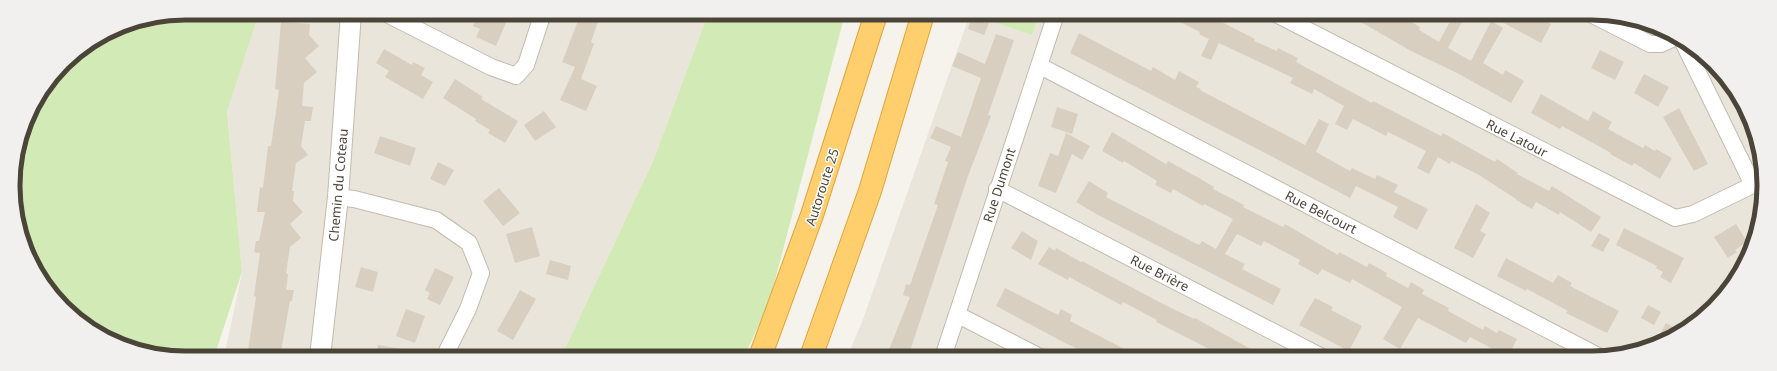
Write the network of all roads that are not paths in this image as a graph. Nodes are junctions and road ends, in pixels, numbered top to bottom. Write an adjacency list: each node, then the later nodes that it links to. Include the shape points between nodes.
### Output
1 (351, 20): 14 (street, Chemin du Coteau)
2 (399, 20): 3 (street, via 492,67 516,76 526,65)
3 (541, 20)
4 (874, 20): 18 (highway, Autoroute 25, via 819,196)
5 (921, 20): 19 (highway, via 866,204)
6 (1054, 20): 11 (street, Rue Dumont)
7 (1288, 20): 12 (street, Rue Latour, via 1675,218 1693,214)
8 (1603, 20): 9 (street, via 1650,44 1661,44)
9 (1670, 40)
10 (1688, 51): 12 (street)
11 (1040, 66): 13 (street, Rue Dumont); 23 (street, Rue Belcourt)
12 (1757, 183)
13 (997, 189): 15 (street, Rue Dumont); 22 (street, Rue Brière)
14 (338, 197): 16 (street, Chemin du Coteau); 17 (street, via 436,220 469,243 480,273 468,309)
15 (958, 315): 20 (street, Rue Dumont); 21 (street)
16 (321, 351)
17 (447, 351)
18 (762, 351)
19 (813, 351)
20 (945, 351)
21 (1028, 351)
22 (1310, 351)
23 (1584, 351)

